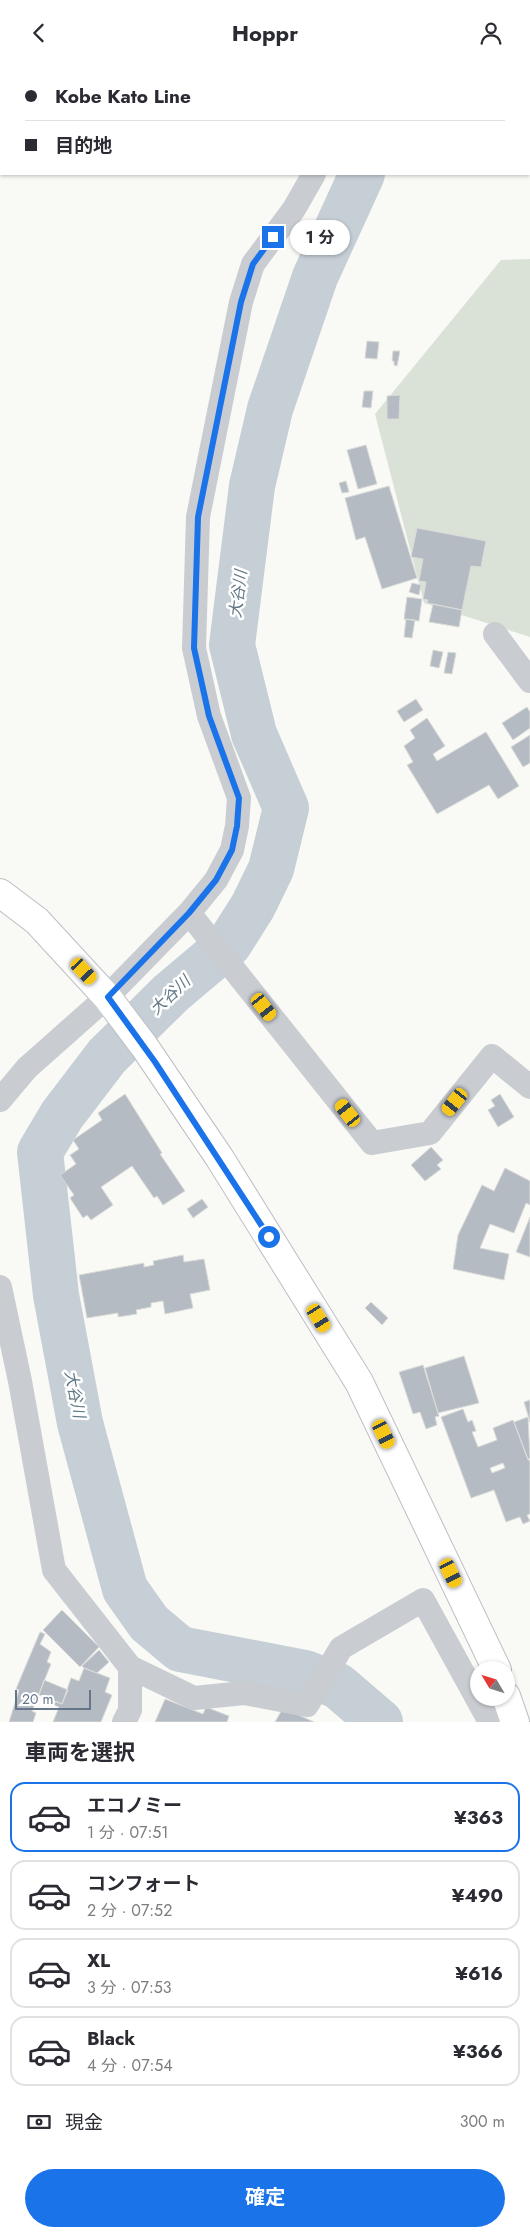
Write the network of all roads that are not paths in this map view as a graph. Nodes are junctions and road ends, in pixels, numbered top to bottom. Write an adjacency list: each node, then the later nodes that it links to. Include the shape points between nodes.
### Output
1 (306, 176): 5 (street, via 253,264 239,311 198,517 194,648 209,716 239,798 232,850)
2 (495, 634): 3 (street)
3 (530, 681)
4 (0, 893): 6 (main road, via 37,921)
5 (194, 920): 6 (street); 7 (street, via 372,1143 430,1133 492,1056)
6 (114, 1005): 8 (street, via 28,1068); 10 (main road, via 218,1157 359,1383)
7 (530, 1087)
8 (0, 1100)
9 (0, 1287): 11 (street, via 54,1570)
10 (493, 1661)
11 (130, 1667): 13 (street, via 130,1710); 14 (street, via 194,1698 244,1693 307,1705 341,1648 423,1599)
12 (509, 1706): 15 (main road)
13 (124, 1722)
14 (490, 1722)
15 (515, 1722)

